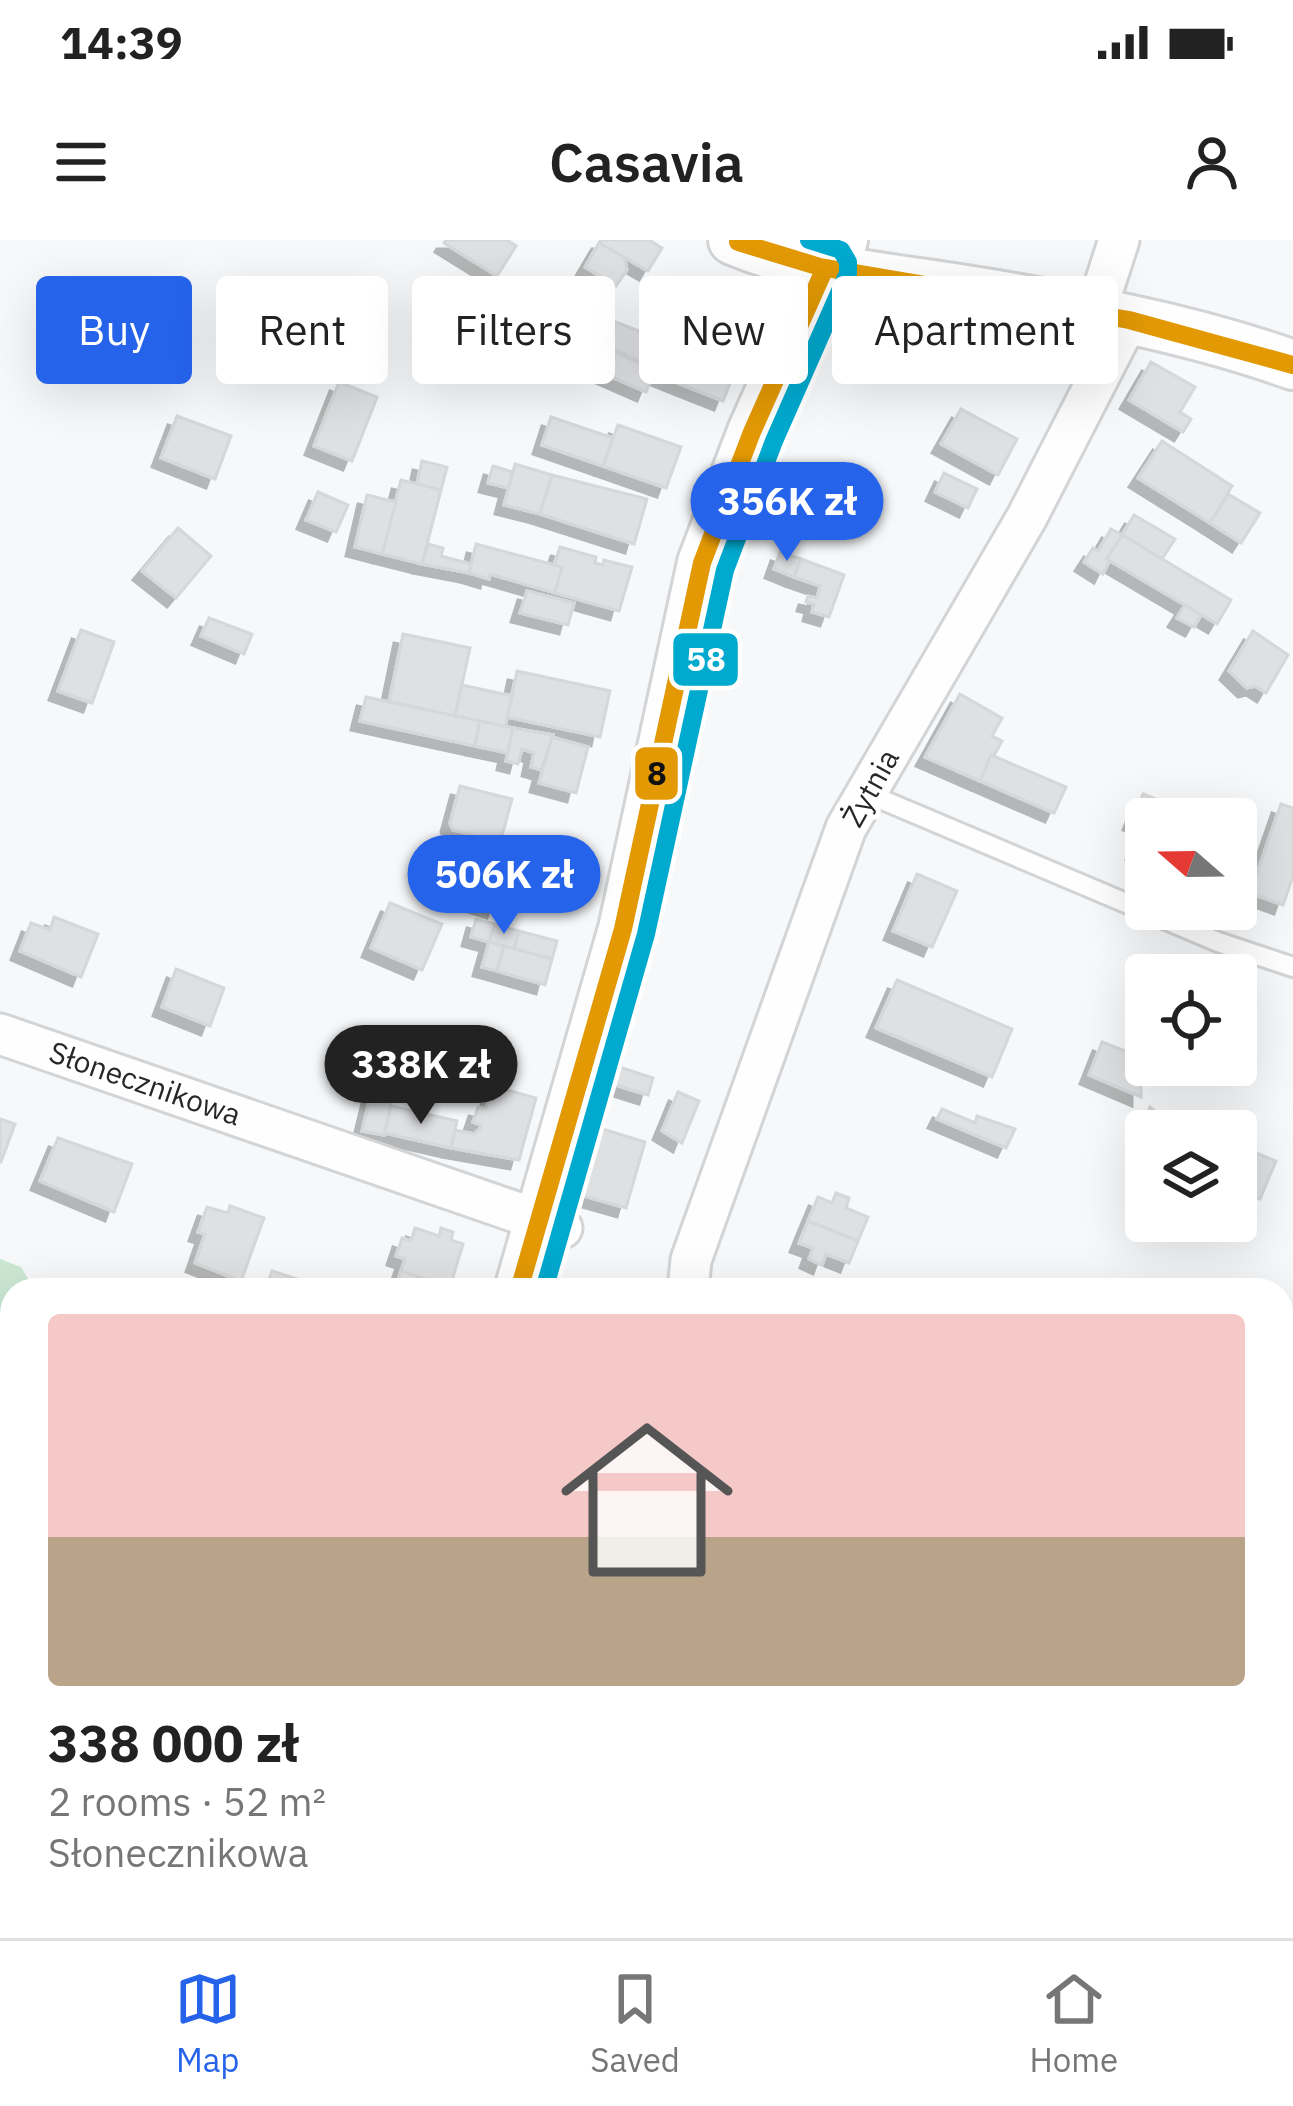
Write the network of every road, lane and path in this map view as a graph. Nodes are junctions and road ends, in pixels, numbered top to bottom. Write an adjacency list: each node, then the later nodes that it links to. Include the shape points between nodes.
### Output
1 (733, 240): 3 (street, via 773,257)
2 (1119, 240): 5 (street, Żytnia)
3 (834, 254): 4 (street); 12 (street, via 702,563)
4 (934, 276)
5 (1116, 276)
6 (1118, 316): 7 (street)
7 (1293, 365)
8 (1083, 384): 9 (street, Żytnia, via 1027,517)
9 (866, 793): 10 (lane); 14 (street, Żytnia, via 838,850)
10 (1293, 968)
11 (0, 1034): 12 (street, Słonecznikowa)
12 (550, 1224): 13 (street)
13 (525, 1278)
14 (689, 1278)

